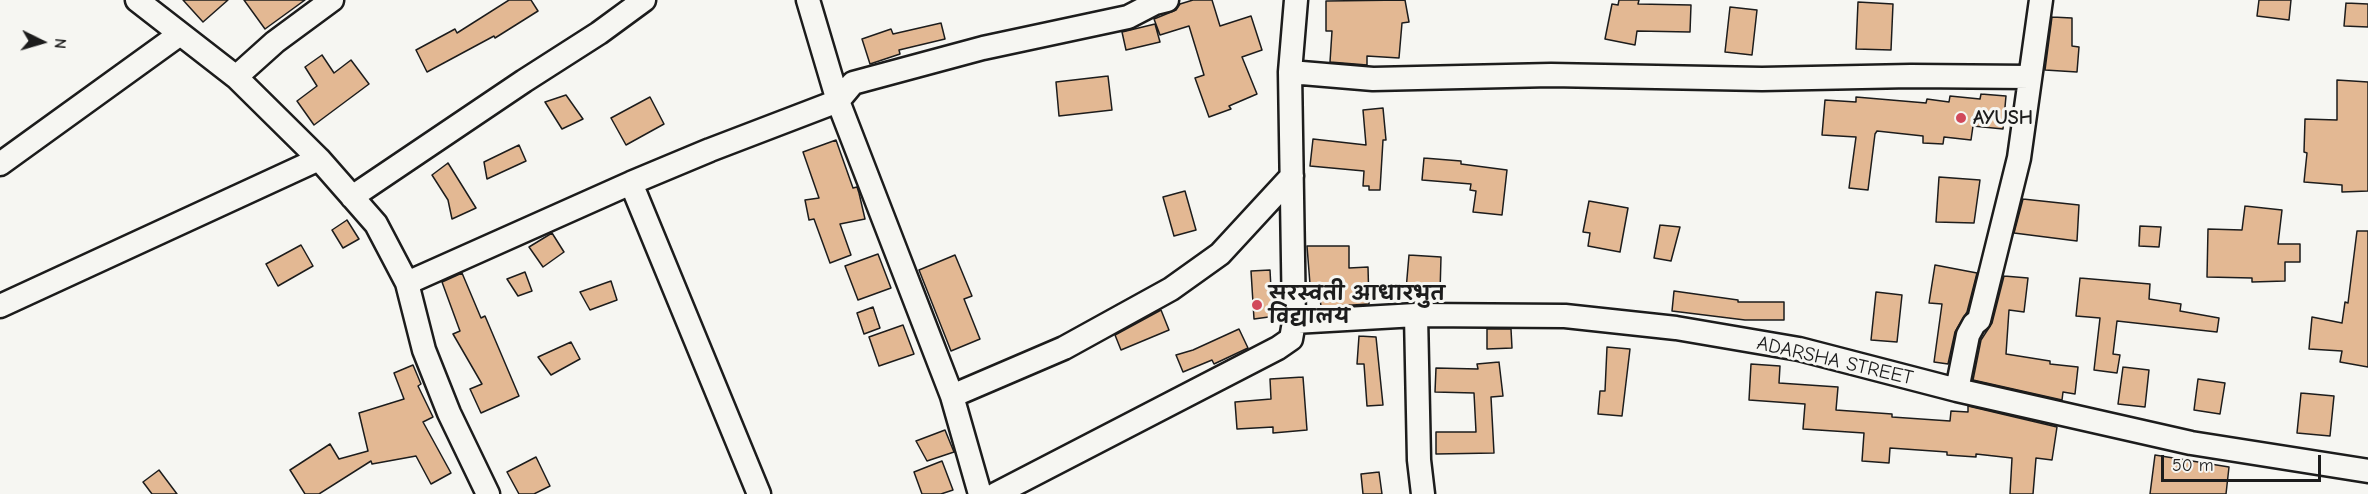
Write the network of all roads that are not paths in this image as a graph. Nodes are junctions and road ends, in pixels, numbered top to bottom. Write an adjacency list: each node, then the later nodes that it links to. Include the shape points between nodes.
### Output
1 (137, 0): 8 (street)
2 (332, 0): 10 (street)
3 (644, 0): 17 (street)
4 (808, 0): 12 (street)
5 (1167, 0): 12 (street, via 1128,17 983,48 853,83)
6 (1296, 0): 9 (street)
7 (2041, 0): 11 (street)
8 (180, 34): 10 (street); 14 (street)
9 (1290, 72): 11 (street, via 1373,79 1551,75); 15 (street)
10 (236, 77): 13 (street)
11 (2030, 78): 22 (street, via 2019,158 1979,320 1968,335)
12 (838, 101): 16 (street); 23 (street)
13 (319, 159): 17 (street); 19 (street)
14 (0, 164)
15 (1292, 176): 21 (street); 23 (street, via 1220,254 1171,289 1064,348)
16 (631, 183): 18 (street); 26 (street)
17 (352, 197): 18 (street, via 376,224)
18 (407, 283): 25 (street, via 424,350)
19 (0, 306)
20 (1416, 315): 21 (street, ADARSHA STREET); 22 (street, ADARSHA STREET, via 1565,316 1676,328 1799,349); 29 (street)
21 (1294, 322): 28 (street, via 1291,339 1278,348)
22 (1957, 390): 24 (street, ADARSHA STREET, via 2191,443)
23 (952, 396): 27 (street)
24 (2368, 471)
25 (488, 494)
26 (759, 494)
27 (980, 494)
28 (996, 494)
29 (1423, 494)

